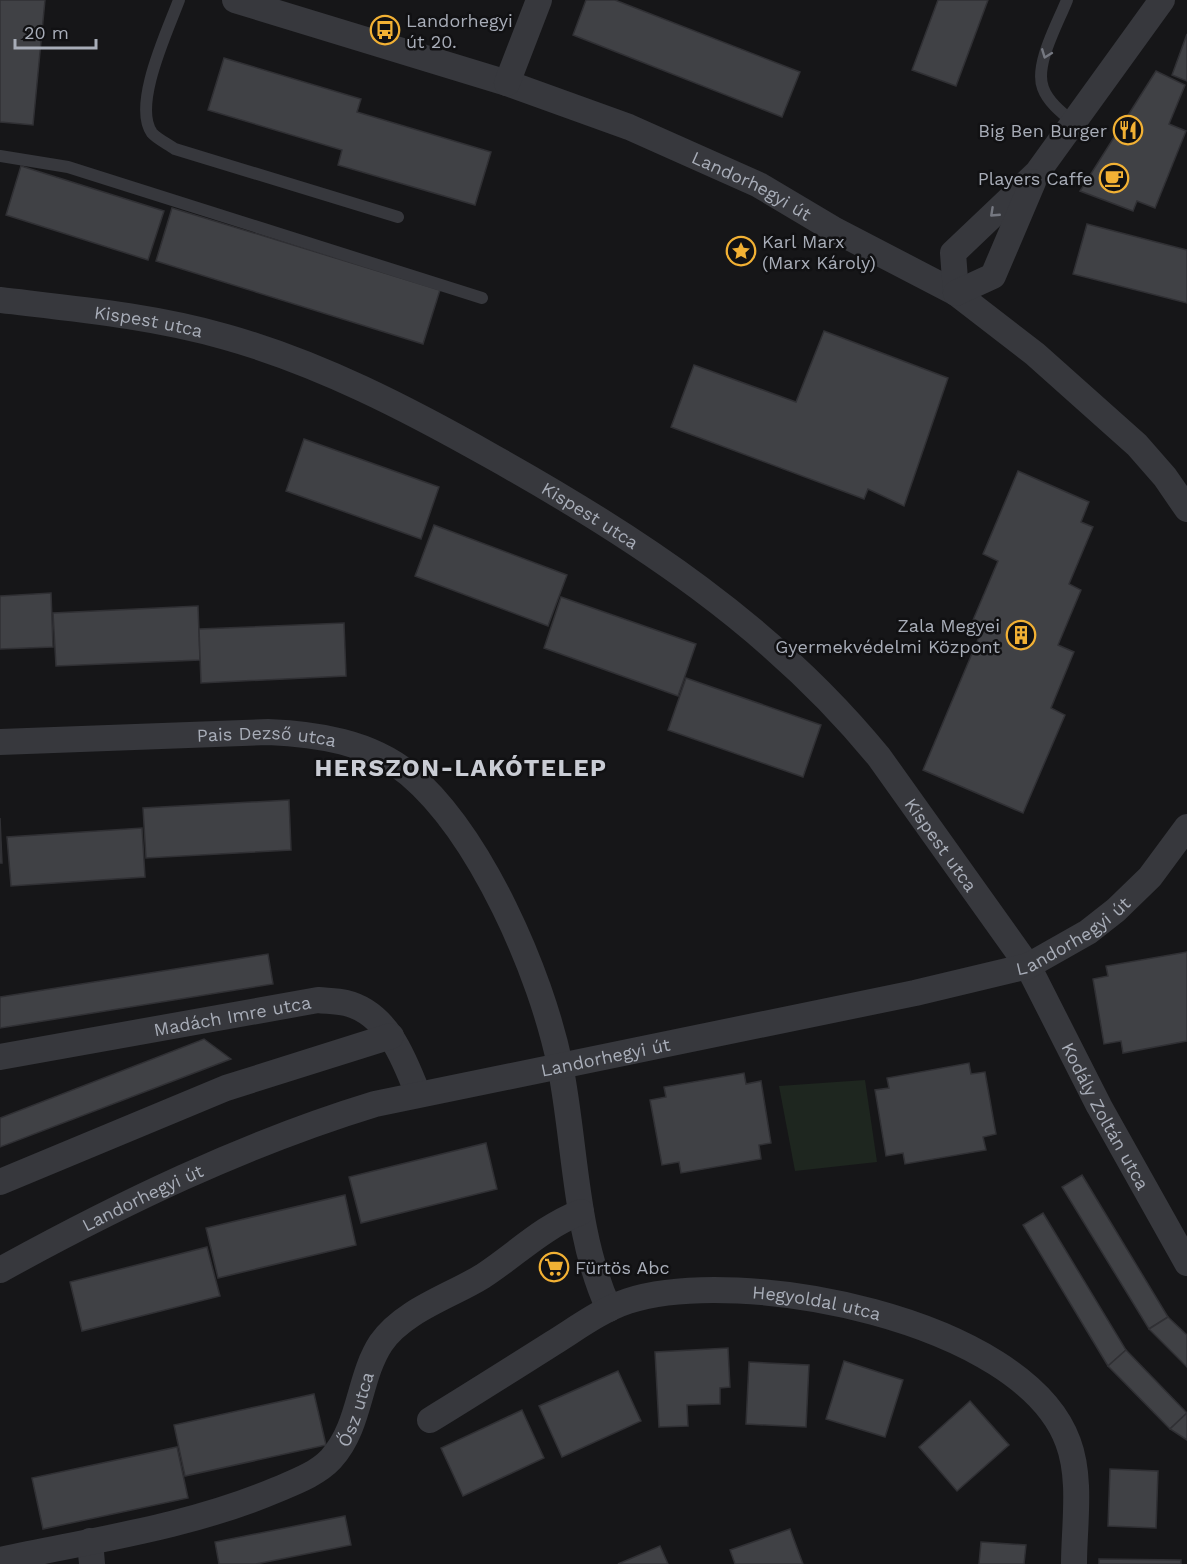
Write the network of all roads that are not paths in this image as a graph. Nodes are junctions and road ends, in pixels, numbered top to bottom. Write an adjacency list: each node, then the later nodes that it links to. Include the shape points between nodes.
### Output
1 (179, 0): 10 (lane, via 150,86 145,112 153,133 175,149)
2 (236, 0): 6 (street, Landorhegyi út)
3 (539, 0): 6 (street)
4 (1067, 0): 7 (lane, one-way to 7, via 1040,76 1054,105)
5 (1162, 0): 7 (street)
6 (507, 83): 11 (street, Landorhegyi út, via 706,159 759,184 832,229)
7 (1073, 122): 9 (street)
8 (0, 156): 12 (lane, via 68,167)
9 (1037, 173): 11 (street, via 993,276); 11 (street, one-way to 11, via 953,253)
10 (398, 217)
11 (956, 293): 14 (street, Landorhegyi út, via 1035,354 1137,445)
12 (482, 298)
13 (0, 300): 17 (street, Kispest utca, via 153,320 226,337 287,357 426,419 648,549 779,651 853,726)
14 (1187, 509)
15 (0, 742): 20 (street, Pais Dezső utca, via 268,732 344,741 373,753 409,774 474,853 524,954)
16 (1187, 827): 17 (street, Landorhegyi út, via 1150,877 1116,910 1088,932)
17 (1028, 966): 20 (street, Landorhegyi út, via 915,993); 24 (street, Kodály Zoltán utca, via 1099,1106)
18 (391, 1036): 19 (street, Madách Imre utca, via 372,1017 347,1003 318,1000); 21 (street, Madách Imre utca); 22 (street, via 226,1088)
19 (0, 1057)
20 (560, 1064): 21 (street, Landorhegyi út); 23 (street)
21 (418, 1094): 25 (street, Landorhegyi út, via 330,1118 216,1162)
22 (0, 1182)
23 (581, 1212): 26 (street, via 595,1273); 28 (street, Ősz utca, via 554,1223 484,1275 404,1320 381,1342 351,1426 331,1459 305,1478 235,1508)
24 (1187, 1263)
25 (0, 1270)
26 (609, 1309): 27 (street, Hegyoldal utca); 30 (street, Hegyoldal utca, via 662,1292 713,1289 760,1293 862,1309 971,1347 1035,1392 1056,1418 1069,1443 1075,1482)
27 (430, 1420)
28 (91, 1552): 29 (street, Ősz utca)
29 (0, 1560)
30 (1074, 1564)

